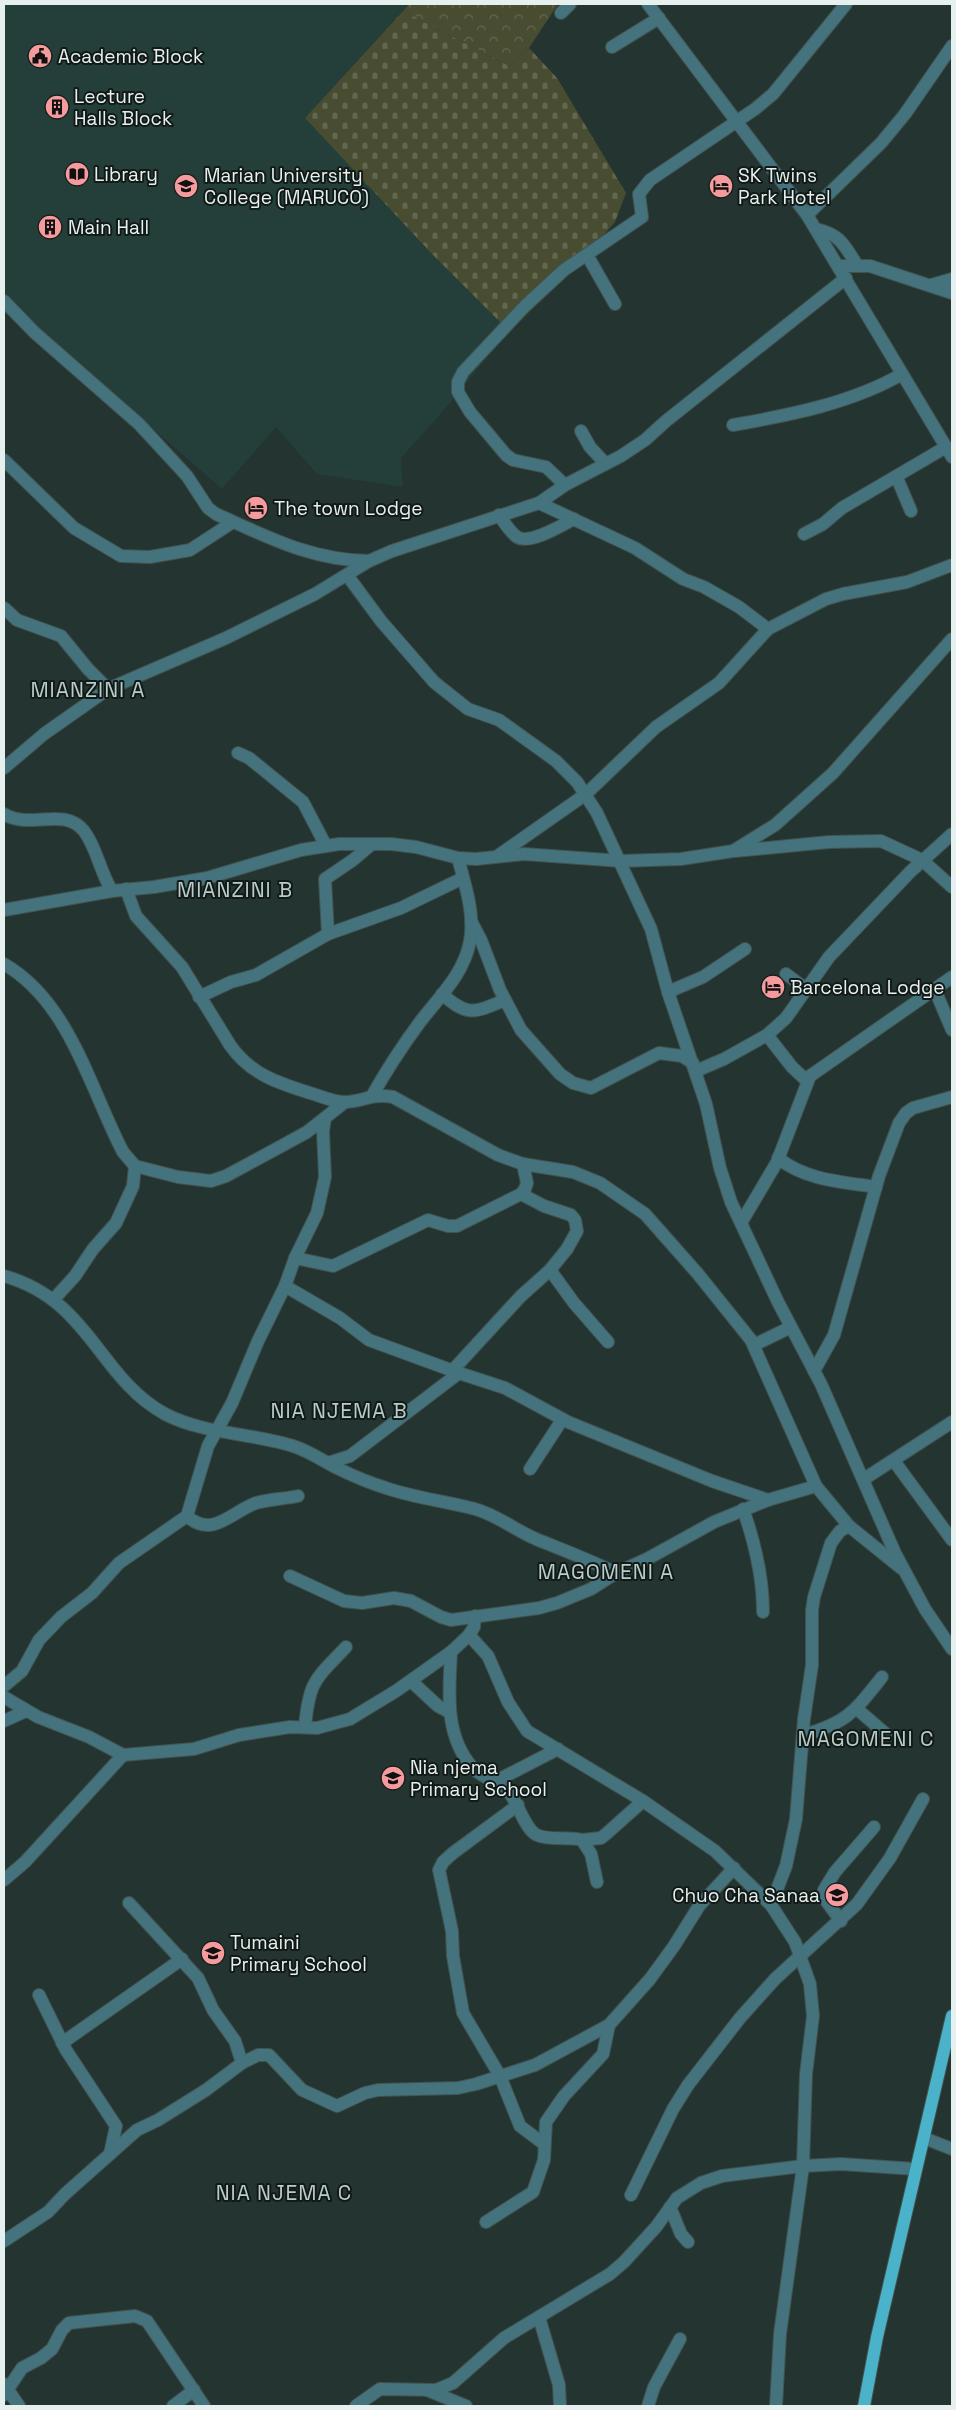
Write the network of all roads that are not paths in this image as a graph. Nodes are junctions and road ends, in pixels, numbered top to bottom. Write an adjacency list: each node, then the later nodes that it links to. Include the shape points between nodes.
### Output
1 (648, 4): 3 (street)
2 (846, 4): 6 (street, via 772,94)
3 (659, 18): 5 (street); 6 (street)
4 (952, 46): 7 (street, via 906,114)
5 (612, 47)
6 (737, 121): 7 (street); 9 (street, via 650,180 639,194 642,217)
7 (807, 216): 8 (street)
8 (816, 229): 10 (street, via 839,238); 11 (street)
9 (587, 255): 17 (street); 25 (street, via 564,270 525,306 479,353 458,382 463,402 506,455 546,468)
10 (857, 265): 11 (street); 14 (street)
11 (838, 266): 12 (street)
12 (846, 278): 18 (street); 23 (street, via 645,440)
13 (952, 279): 14 (street)
14 (931, 285): 15 (street)
15 (952, 293)
16 (4, 301): 30 (street, via 34,332 139,424 187,476 208,508)
17 (615, 304)
18 (902, 374): 19 (street, via 877,388 838,401); 21 (street)
19 (734, 425)
20 (581, 431): 23 (street)
21 (949, 452): 24 (street)
22 (4, 460): 30 (street, via 74,528 122,556 150,557 190,550)
23 (605, 463): 25 (street)
24 (897, 478): 27 (street); 31 (street, via 842,508)
25 (565, 486): 26 (street)
26 (539, 502): 28 (street); 29 (street)
27 (911, 511)
28 (499, 516): 29 (street, via 515,535 526,539); 32 (street)
29 (574, 519): 36 (street, via 635,548 683,579 719,595)
30 (233, 522): 32 (street, via 284,545 338,558)
31 (804, 534)
32 (369, 561): 34 (street)
33 (952, 566): 36 (street, via 907,582 826,599)
34 (348, 575): 38 (street, via 209,646); 41 (street, via 381,621 434,682 468,709 499,720 550,757)
35 (4, 608): 38 (street, via 17,620 61,636)
36 (768, 629): 41 (street, via 719,683 656,727)
37 (952, 640): 46 (street, via 833,773 775,826)
38 (108, 689): 40 (street, via 44,734)
39 (238, 753): 45 (street, via 249,758 303,802)
40 (4, 768)
41 (586, 794): 47 (street); 50 (street)
42 (4, 814): 54 (street, via 20,819 64,818 75,822 89,838)
43 (952, 834): 49 (street)
44 (372, 844): 45 (street); 48 (street, via 416,847); 57 (street, via 325,879)
45 (326, 846): 53 (street, via 301,850 207,878)
46 (733, 851): 49 (street, via 829,842 881,841); 50 (street, via 681,859)
47 (498, 856): 48 (street); 50 (street, via 524,854)
48 (458, 858): 51 (street)
49 (922, 860): 52 (street); 62 (street, via 829,958)
50 (621, 861): 64 (street, via 651,929)
51 (463, 878): 56 (street); 57 (street, via 401,908)
52 (952, 887)
53 (126, 889): 54 (street); 66 (street, via 136,916 182,967)
54 (112, 891): 55 (street)
55 (4, 910)
56 (471, 921): 65 (street, via 464,966); 67 (street)
57 (328, 934): 66 (street, via 256,975)
58 (745, 949): 64 (street, via 704,977)
59 (4, 964): 78 (street, via 26,979 62,1025 123,1152)
60 (786, 974): 62 (street)
61 (952, 977): 63 (street)
62 (806, 989): 69 (street, via 786,1018)
63 (936, 990): 68 (street); 71 (street, via 835,1058)
64 (668, 992): 70 (street)
65 (442, 994): 67 (street, via 466,1011); 72 (street)
66 (199, 997): 74 (street, via 238,1056 252,1069 284,1085)
67 (505, 1000): 70 (street, via 528,1038 560,1074 582,1087 591,1088 659,1053 682,1056)
68 (952, 1030)
69 (767, 1034): 70 (street, via 724,1059); 71 (street)
70 (694, 1067): 81 (street, via 725,1186)
71 (807, 1081): 76 (street)
72 (372, 1096): 74 (street); 77 (street, via 393,1097 498,1155)
73 (952, 1097): 79 (street, via 914,1108 902,1117)
74 (345, 1102): 75 (street)
75 (325, 1118): 78 (street, via 270,1153 226,1176 211,1180 178,1177); 82 (street, via 322,1197)
76 (778, 1158): 79 (street, via 807,1174); 81 (street)
77 (523, 1164): 80 (street, via 527,1184); 89 (street, via 585,1176 645,1214 715,1294)
78 (135, 1166): 86 (street, via 133,1186 116,1223)
79 (876, 1187): 90 (street, via 834,1335)
80 (521, 1194): 82 (street, via 457,1226 428,1220 333,1266); 83 (street, via 565,1212 576,1220 576,1236)
81 (741, 1223): 87 (street)
82 (295, 1258): 85 (street)
83 (550, 1270): 88 (street); 91 (street, via 521,1296)
84 (4, 1276): 86 (street, via 26,1283)
85 (285, 1286): 91 (street, via 340,1318 369,1340); 94 (street)
86 (54, 1299): 94 (street, via 78,1322 145,1401 166,1414)
87 (792, 1327): 89 (street); 90 (street)
88 (608, 1342)
89 (754, 1345): 99 (street)
90 (814, 1371): 98 (street)
91 (455, 1372): 92 (street, via 505,1388); 96 (street, via 388,1429 350,1456)
92 (562, 1420): 97 (street); 101 (street, via 712,1481)
93 (952, 1422): 95 (street)
94 (217, 1430): 96 (street, via 296,1447); 103 (street, via 203,1458)
95 (894, 1460): 98 (street); 105 (street)
96 (328, 1463): 107 (street, via 385,1488 493,1515 535,1538)
97 (530, 1470)
98 (864, 1479): 106 (street, via 881,1524)
99 (816, 1486): 101 (street); 104 (street)
100 (298, 1496): 103 (street, via 260,1502 212,1525 198,1525)
101 (768, 1500): 102 (street)
102 (743, 1509): 107 (street); 109 (street, via 756,1549 762,1584)
103 (187, 1516): 117 (street, via 119,1563 97,1588 39,1640 22,1671)
104 (849, 1526): 106 (street); 125 (street, via 840,1530 831,1543 814,1598 812,1664)
105 (952, 1540)
106 (904, 1569): 113 (street, via 925,1610)
107 (616, 1572): 110 (street, via 591,1589 557,1603)
108 (290, 1576): 110 (street, via 350,1602 394,1598 411,1601 446,1618)
109 (762, 1612)
110 (475, 1616): 111 (street, via 474,1627)
111 (469, 1634): 114 (street); 126 (street, via 488,1656 519,1720 539,1740)
112 (346, 1647): 123 (street, via 313,1684 307,1699)
113 (952, 1649)
114 (451, 1652): 116 (street); 121 (street)
115 (882, 1677): 119 (street)
116 (411, 1681): 121 (street, via 438,1706); 123 (street, via 350,1719 317,1728)
117 (4, 1686)
118 (4, 1697): 120 (street)
119 (857, 1709): 124 (street); 125 (street, via 839,1723)
120 (26, 1710): 122 (street); 127 (street)
121 (450, 1712): 128 (street, via 464,1756 474,1769)
122 (4, 1721)
123 (305, 1727): 127 (street, via 239,1735 194,1749)
124 (886, 1734)
125 (804, 1735): 138 (street, via 796,1820 786,1866)
126 (558, 1749): 128 (street); 130 (street)
127 (123, 1755): 135 (street, via 25,1862)
128 (494, 1782): 131 (street, via 508,1791)
129 (923, 1799): 139 (street, via 878,1877)
130 (643, 1801): 133 (street, via 601,1838); 134 (street)
131 (518, 1805): 133 (street, via 534,1834); 147 (street, via 453,1853 440,1870 463,2013)
132 (874, 1827): 139 (street, via 835,1872 824,1890 827,1902)
133 (582, 1840): 136 (street, via 591,1854)
134 (734, 1868): 138 (street); 144 (street, via 699,1906 650,1979)
135 (4, 1880)
136 (596, 1882)
137 (129, 1903): 141 (street)
138 (771, 1905): 140 (street, via 795,1942)
139 (841, 1921): 140 (street)
140 (800, 1956): 154 (street, via 810,1984 813,2016 806,2074); 156 (street, via 740,2018 688,2085)
141 (182, 1959): 145 (street); 146 (street, via 198,1978 213,2010 235,2041)
142 (39, 1995): 145 (street)
143 (952, 2016): 150 (main road)
144 (609, 2025): 147 (street, via 535,2065); 151 (street, via 604,2054 555,2107 546,2122)
145 (62, 2043): 148 (street)
146 (242, 2063): 147 (street, via 258,2055 269,2055 302,2090 337,2106 378,2090 458,2088); 149 (street, via 192,2099)
147 (500, 2076): 151 (street, via 520,2126)
148 (116, 2126): 149 (street); 153 (street)
149 (137, 2130): 153 (street)
150 (924, 2138): 152 (street); 155 (main road)
151 (544, 2144): 158 (street, via 542,2169 533,2192)
152 (952, 2149)
153 (110, 2154): 159 (street, via 48,2212)
154 (803, 2166): 155 (street, via 841,2164); 157 (street, via 722,2176 682,2194); 173 (street, via 780,2334)
155 (916, 2169): 174 (main road)
156 (631, 2195)
157 (670, 2207): 160 (street, via 681,2234); 161 (street, via 656,2228 624,2262)
158 (486, 2222)
159 (6, 2237)
160 (688, 2242)
161 (539, 2317): 165 (street, via 496,2343 453,2383); 171 (street, via 559,2385)
162 (680, 2339): 172 (street, via 654,2387)
163 (5, 2389): 164 (street, via 22,2368 52,2349 69,2323 135,2316 147,2320); 166 (street)
164 (194, 2390): 167 (street); 168 (street)
165 (427, 2390): 169 (street, via 380,2389); 170 (street)
166 (19, 2406)
167 (172, 2406)
168 (204, 2406)
169 (356, 2406)
170 (466, 2406)
171 (560, 2406)
172 (648, 2406)
173 (776, 2406)
174 (864, 2406)

